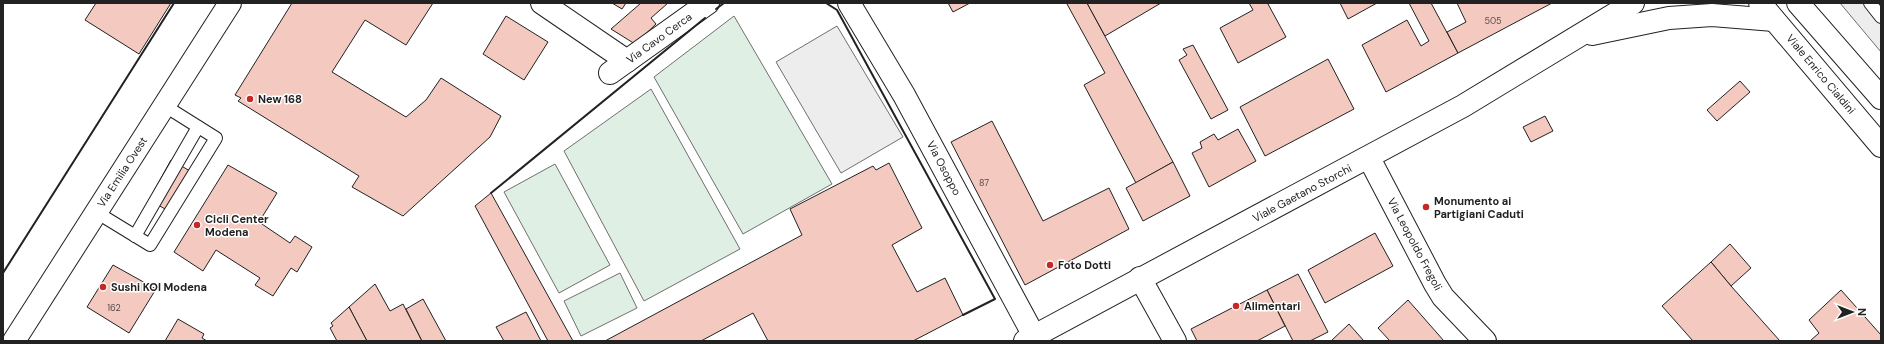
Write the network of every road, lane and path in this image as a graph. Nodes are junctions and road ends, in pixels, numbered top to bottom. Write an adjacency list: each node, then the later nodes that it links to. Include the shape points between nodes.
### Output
1 (230, 3): 13 (street, Via Emilia Ovest)
2 (542, 3): 3 (street, Via Cavo Cerca, via 619,67)
3 (708, 3)
4 (849, 3): 20 (street, Via Osoppo, via 904,95)
5 (1633, 3): 11 (street, Viale Gaetano Storchi)
6 (1760, 3): 10 (street, Viale Enrico Cialdini)
7 (1798, 3): 12 (street)
8 (1870, 3): 9 (lane)
9 (1881, 17)
10 (1774, 20): 11 (street, Viale Gaetano Storchi, via 1712,15 1669,18); 15 (street, Viale Enrico Cialdini)
11 (1575, 37): 16 (street, Viale Gaetano Storchi, via 1497,87)
12 (1881, 98)
13 (165, 106): 14 (lane); 17 (street, Via Emilia Ovest)
14 (198, 127): 18 (lane); 18 (lane, via 216,138 150,245)
15 (1881, 146)
16 (1369, 158): 19 (street, Viale Gaetano Storchi); 23 (street, Via Leopoldo Fregoli, via 1443,297)
17 (96, 212): 18 (lane); 21 (street, Via Emilia Ovest)
18 (135, 236)
19 (1140, 278): 20 (street, Viale Gaetano Storchi); 22 (street)
20 (1030, 338)
21 (14, 341)
22 (1175, 341)
23 (1485, 341)

